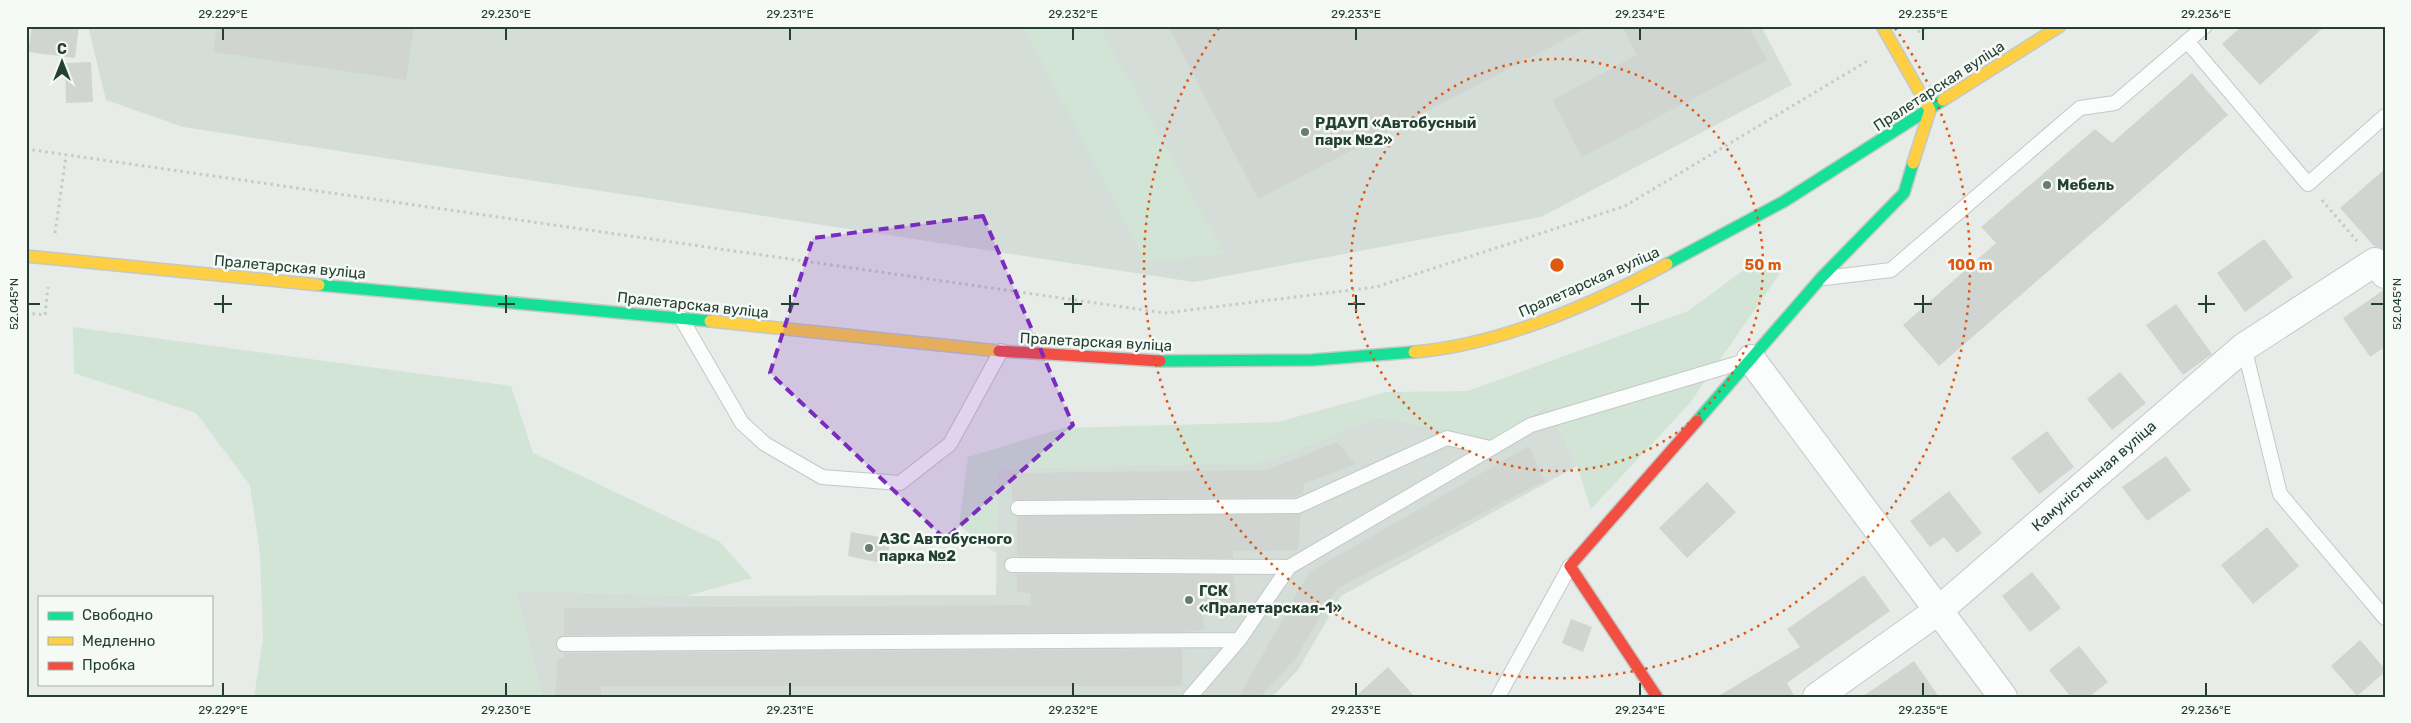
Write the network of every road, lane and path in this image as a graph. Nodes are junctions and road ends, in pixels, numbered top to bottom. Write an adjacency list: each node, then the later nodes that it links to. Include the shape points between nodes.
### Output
1 (1882, 26): 6 (main road)
2 (1930, 26): 6 (path)
3 (2060, 26): 7 (main road, Пралетарская вуліца)
4 (2205, 26): 5 (lane)
5 (2187, 41): 10 (lane); 16 (lane, via 2116,103 2080,108 1890,270)
6 (1893, 45): 7 (main road); 9 (path, via 1625,206 1376,287 1165,313)
7 (1930, 110): 16 (main road, via 1904,193); 19 (main road, Пралетарская вуліца, via 1774,207 1634,282 1528,327 1436,350 1312,360 1173,362)
8 (2385, 116): 10 (lane)
9 (26, 149)
10 (2308, 184): 15 (path)
11 (26, 249): 13 (main road)
12 (26, 256): 13 (main road, Пралетарская вуліца)
13 (51, 260): 14 (main road, Пралетарская вуліца); 17 (main road, Пралетарская вуліца)
14 (26, 262)
15 (2380, 268): 18 (street, Камуністычная вуліца)
16 (1821, 278): 20 (main road)
17 (681, 318): 19 (main road, Пралетарская вуліца); 19 (lane, via 742,423 765,444 822,477 900,483 950,444)
18 (2244, 347): 26 (street, Камуністычная вуліца); 27 (lane, via 2280,494)
19 (1001, 351)
20 (1751, 359): 21 (lane, via 1531,424); 24 (main road); 26 (street)
21 (1490, 448): 22 (lane, via 1447,438 1298,506); 25 (lane)
22 (1018, 508)
23 (1012, 565): 25 (lane)
24 (1570, 566): 31 (lane); 32 (main road)
25 (1289, 567): 28 (lane)
26 (1939, 610): 33 (street, Камуністычная вуліца); 34 (street)
27 (2385, 618)
28 (1239, 640): 29 (lane); 30 (lane)
29 (564, 644)
30 (1190, 697)
31 (1498, 697)
32 (1656, 697)
33 (1817, 697)
34 (2003, 697)

